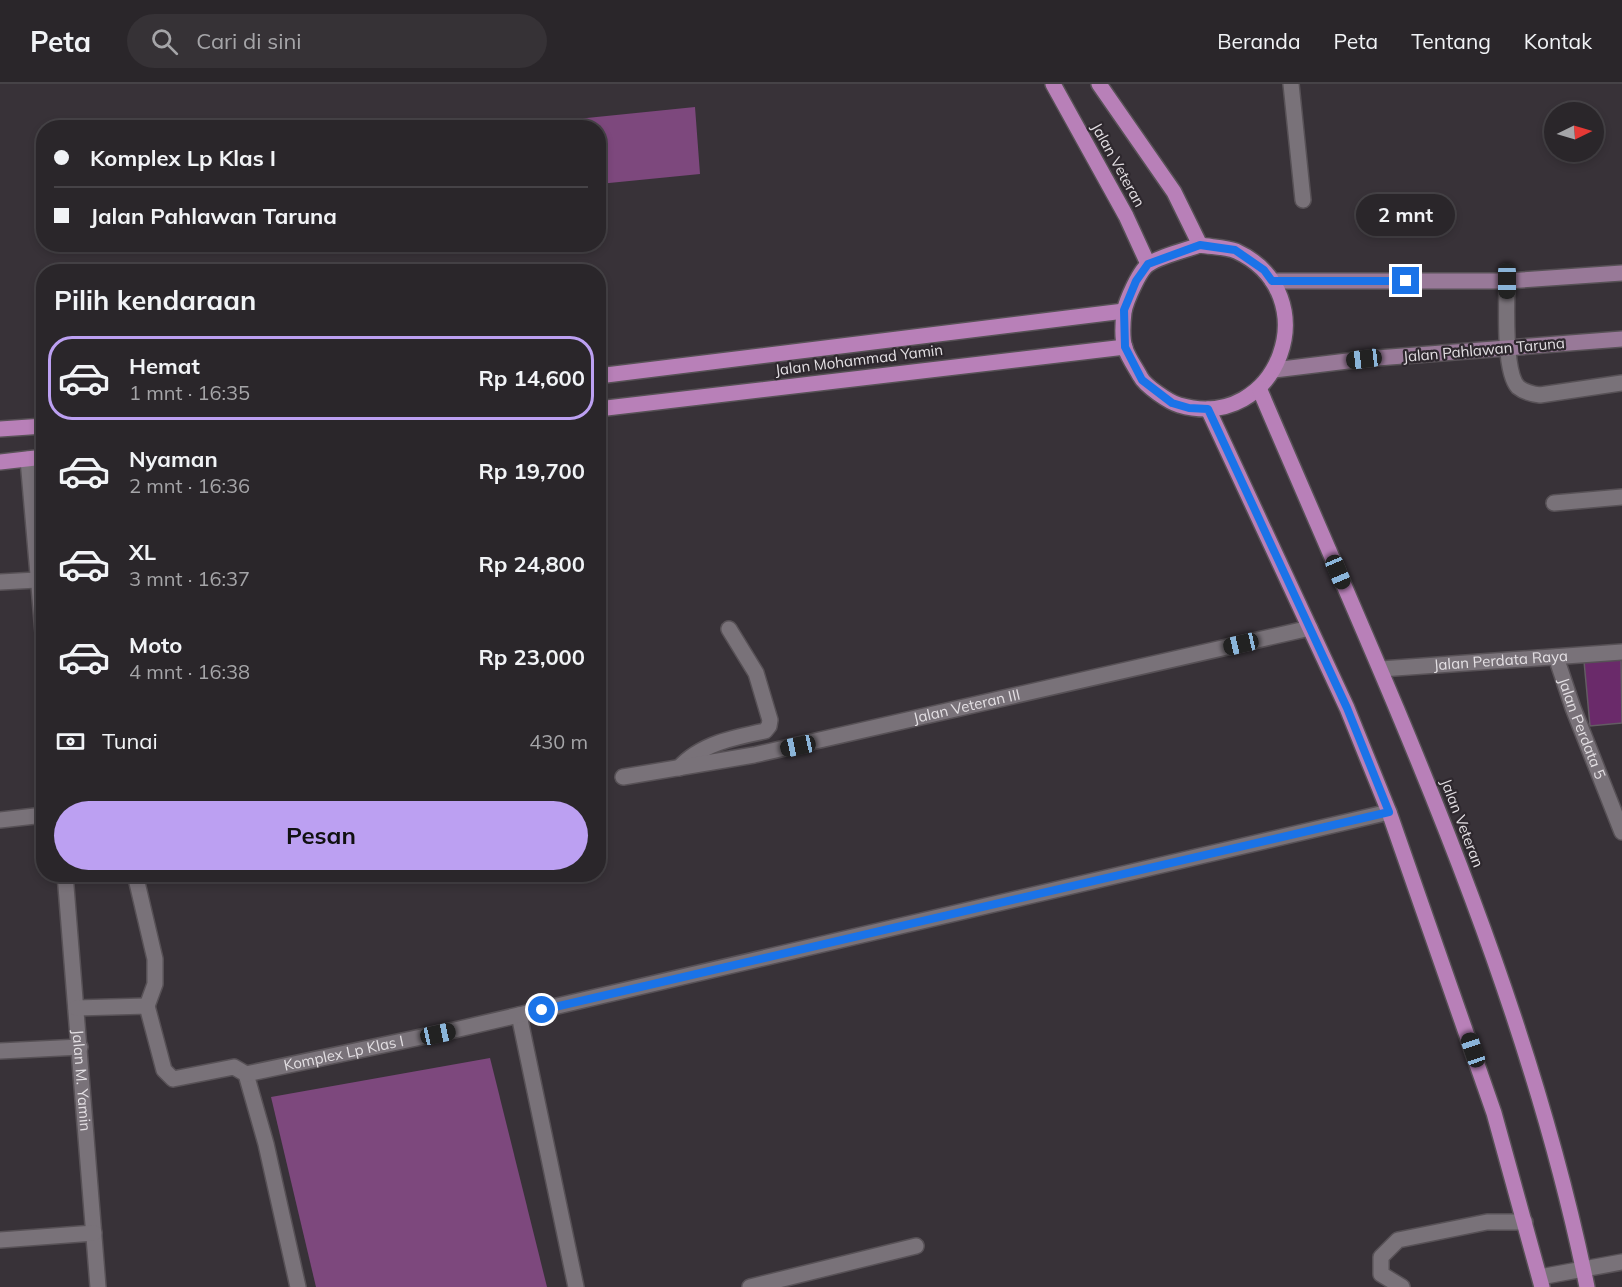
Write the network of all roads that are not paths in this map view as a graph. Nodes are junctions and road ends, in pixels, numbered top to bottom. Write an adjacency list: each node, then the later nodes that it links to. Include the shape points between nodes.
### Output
1 (1053, 84): 6 (main road, Jalan Veteran)
2 (1100, 84): 5 (main road, Jalan Veteran, via 1174,192)
3 (1291, 84): 4 (street)
4 (1304, 200)
5 (1200, 245): 6 (main road); 8 (main road, via 1235,250 1264,270)
6 (1148, 264): 10 (main road)
7 (1622, 273): 9 (main road)
8 (1272, 281): 9 (main road); 14 (main road, via 1284,309 1285,341)
9 (1507, 281): 13 (street)
10 (1124, 310): 12 (main road); 15 (main road, Jalan Mohammad Yamin)
11 (1622, 339): 13 (main road, Jalan Pahlawan Taruna)
12 (1125, 347): 18 (main road, Jalan Mohammad Yamin); 19 (main road, via 1142,380 1172,403)
13 (1508, 348): 14 (main road, Jalan Pahlawan Taruna); 16 (street, via 1511,374 1518,386 1528,392 1540,395)
14 (1274, 370): 17 (main road)
15 (606, 375)
16 (1622, 383)
17 (1259, 388): 19 (main road, via 1235,403); 34 (main road, Jalan Veteran)
18 (606, 408)
19 (1208, 409): 31 (main road)
20 (36, 427): 21 (main road)
21 (0, 429)
22 (36, 458): 23 (main road)
23 (28, 459): 24 (main road); 27 (street)
24 (0, 462)
25 (1622, 497): 26 (street)
26 (1554, 503)
27 (36, 567)
28 (36, 580): 29 (street)
29 (0, 582)
30 (729, 628): 35 (street, via 756,673 769,726 765,731 709,747)
31 (1310, 628): 35 (street, Jalan Veteran III, via 754,756); 38 (main road)
32 (1622, 652): 33 (street, Jalan Perdata Raya)
33 (1556, 657): 34 (street, Jalan Perdata Raya); 37 (street, Jalan Perdata 5, via 1573,708)
34 (1381, 669): 55 (main road, Jalan Veteran, via 1487,939 1535,1080)
35 (679, 768): 36 (street, Jalan Veteran III)
36 (623, 777)
37 (1615, 798): 41 (street, Jalan Perdata 5)
38 (1389, 812): 46 (street, Komplex Lp Klas I); 50 (main road, via 1490,1103)
39 (36, 816): 40 (street)
40 (0, 820)
41 (1622, 832)
42 (65, 882): 45 (street, Jalan M. Yamin)
43 (137, 882): 44 (street, via 155,959 155,984)
44 (147, 1006): 45 (street); 49 (street, via 164,1070 173,1079)
45 (76, 1008): 47 (street, Jalan M. Yamin)
46 (519, 1016): 49 (street, Komplex Lp Klas I); 59 (street)
47 (80, 1047): 48 (street); 51 (street, Jalan M. Yamin)
48 (0, 1051)
49 (240, 1070): 58 (street, via 266,1144)
50 (1525, 1222): 56 (main road); 61 (street, via 1487,1222 1398,1240 1381,1257 1381,1274)
51 (94, 1233): 52 (street); 57 (street, Jalan M. Yamin)
52 (0, 1240)
53 (916, 1246): 60 (street)
54 (1622, 1262): 55 (street)
55 (1584, 1268): 56 (street); 62 (main road, Jalan Veteran)
56 (1541, 1282)
57 (98, 1287)
58 (297, 1287)
59 (576, 1287)
60 (750, 1287)
61 (1402, 1287)
62 (1587, 1287)

